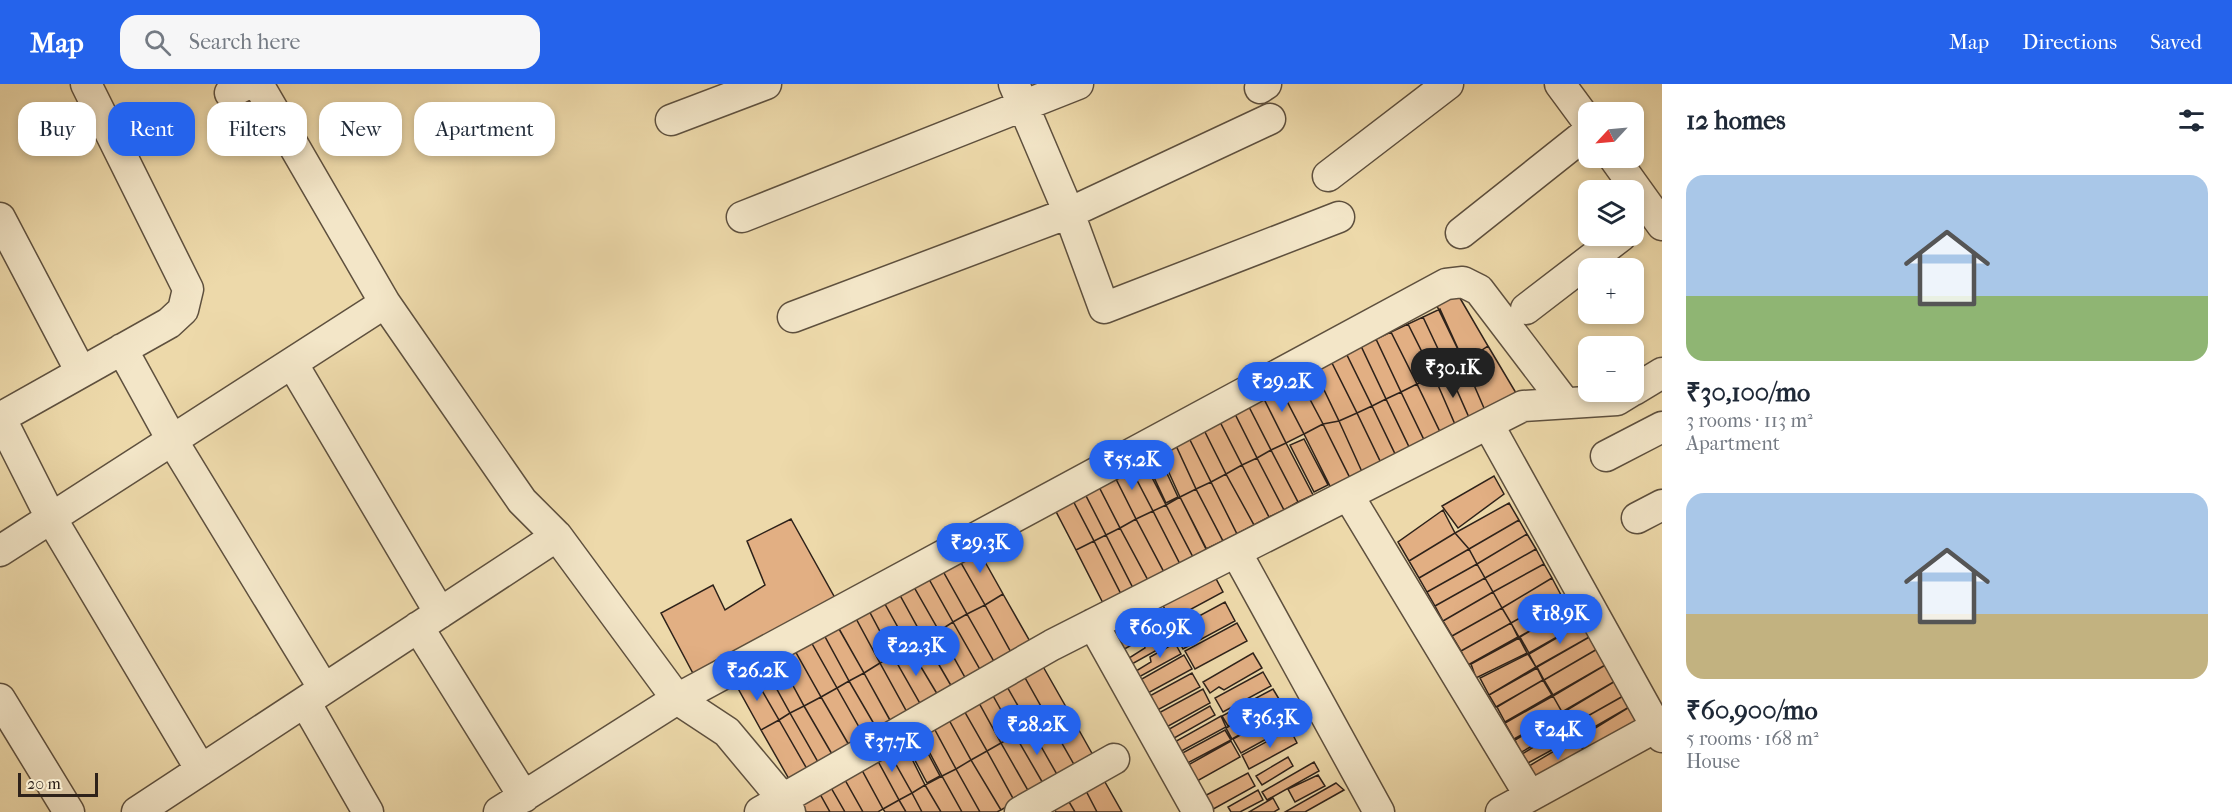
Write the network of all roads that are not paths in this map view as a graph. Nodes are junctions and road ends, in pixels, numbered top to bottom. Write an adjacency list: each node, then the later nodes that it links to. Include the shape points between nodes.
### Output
1 (86, 84): 24 (street, via 188,289 183,310 169,323)
2 (766, 84): 10 (street)
3 (1078, 84): 7 (street)
4 (1448, 84): 13 (street)
5 (1560, 84): 8 (street)
6 (245, 87): 21 (street)
7 (1019, 95): 14 (street); 15 (street)
8 (1578, 108)
9 (1270, 119): 14 (street)
10 (671, 120)
11 (1578, 140): 19 (street)
12 (1620, 168): 18 (street)
13 (1328, 177)
14 (1069, 213): 16 (street, via 1104,308); 23 (street)
15 (742, 217)
16 (1339, 217)
17 (0, 218): 27 (street)
18 (1649, 221)
19 (1461, 233)
20 (1608, 246): 22 (street)
21 (385, 303): 26 (street); 38 (street, via 522,501)
22 (1526, 309)
23 (793, 317)
24 (122, 349): 27 (street); 34 (street)
25 (1662, 358): 28 (street)
26 (292, 363): 34 (street); 41 (street)
27 (81, 372): 31 (street)
28 (1644, 379)
29 (1582, 402): 30 (street)
30 (1565, 403): 32 (street, via 1523,406); 45 (street, via 1479,290 1463,282 1446,284)
31 (0, 418): 37 (street)
32 (1488, 424): 36 (street); 46 (street)
33 (1662, 427): 35 (street)
34 (172, 440): 37 (street); 43 (street)
35 (1606, 456)
36 (1348, 495): 40 (street); 49 (street)
37 (51, 518): 39 (street); 48 (street)
38 (557, 536): 41 (street); 45 (street)
39 (0, 551)
40 (1236, 552): 42 (street); 57 (street)
41 (429, 620): 43 (street); 50 (street)
42 (1093, 624): 51 (street, via 921,718); 56 (street)
43 (314, 696): 48 (street); 54 (street)
44 (0, 699): 52 (street)
45 (677, 699): 50 (street); 51 (street, via 727,732)
46 (1659, 732): 49 (street)
47 (1114, 759): 55 (street)
48 (201, 770): 53 (street)
49 (1530, 796): 58 (street)
50 (512, 804)
51 (778, 808)
52 (69, 812)
53 (137, 812)
54 (368, 812)
55 (1020, 812)
56 (1198, 812)
57 (1379, 812)
58 (1501, 812)

